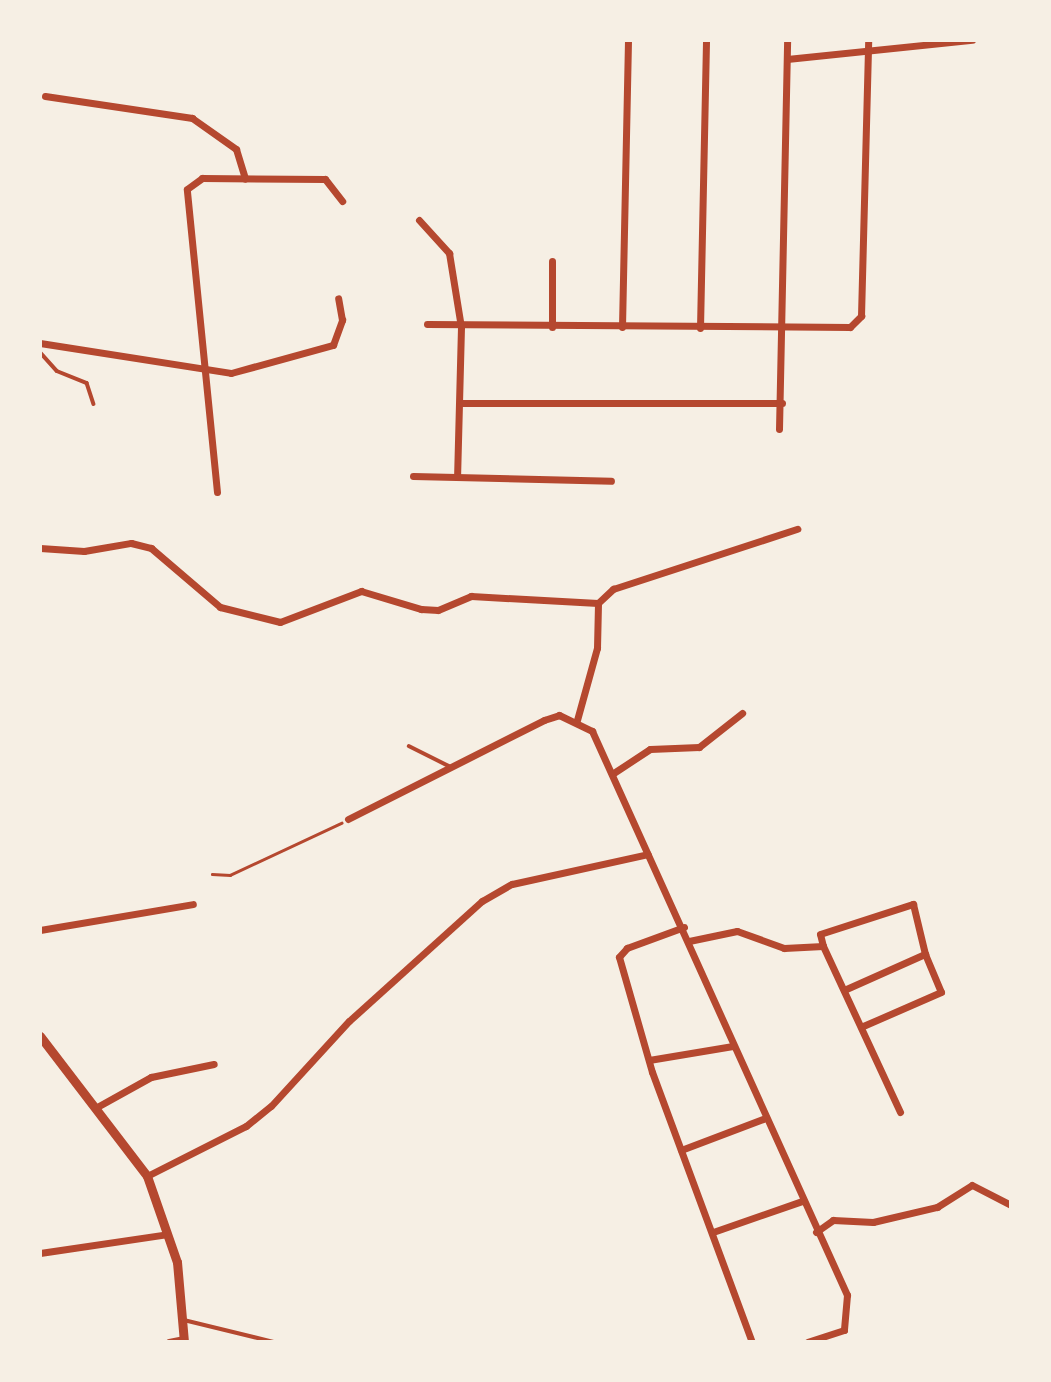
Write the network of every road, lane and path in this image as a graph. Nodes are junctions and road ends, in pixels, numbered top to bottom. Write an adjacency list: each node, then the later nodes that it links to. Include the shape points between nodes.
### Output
1 (628, 40): 18 (street)
2 (706, 40): 19 (street)
3 (787, 40): 8 (street)
4 (868, 40): 7 (street)
5 (972, 40): 6 (street)
6 (948, 42): 7 (street)
7 (868, 52): 8 (street); 20 (street, via 861,316 850,327)
8 (787, 59): 20 (street)
9 (45, 96): 10 (street, via 192,118 236,149)
10 (245, 178): 11 (street, via 325,179); 23 (street, via 202,178 187,189)
11 (342, 201)
12 (419, 220): 16 (street, via 449,253)
13 (552, 261): 17 (street)
14 (338, 298): 23 (street, via 339,335 328,348 231,373)
15 (427, 324): 16 (street)
16 (461, 327): 17 (street); 24 (street)
17 (552, 327): 18 (street)
18 (622, 327): 19 (street)
19 (700, 328): 20 (street)
20 (785, 328): 25 (street)
21 (40, 343): 23 (street)
22 (40, 352): 26 (lane, via 57,371 88,383)
23 (204, 367): 31 (street)
24 (462, 403): 25 (street); 29 (street)
25 (782, 403): 27 (street)
26 (94, 404)
27 (779, 429)
28 (413, 476): 29 (street)
29 (457, 477): 30 (street)
30 (611, 481)
31 (217, 492)
32 (797, 529): 34 (street, via 631,581)
33 (40, 548): 34 (street, via 84,551 131,543 151,548 220,607 279,622 360,591 438,610 471,596)
34 (598, 603): 36 (street, via 597,648)
35 (742, 713): 39 (street, via 699,747 650,749)
36 (577, 720): 38 (street, via 544,720); 39 (street, via 592,732)
37 (409, 746): 38 (lane)
38 (449, 766): 40 (street)
39 (612, 774): 41 (street)
40 (348, 820): 42 (path, via 230,875)
41 (648, 854): 44 (street); 59 (street, via 512,884 482,901 349,1021 271,1106 246,1126)
42 (212, 874)
43 (193, 904): 45 (street)
44 (684, 927): 46 (street); 53 (street, via 627,948 620,957)
45 (40, 930)
46 (689, 942): 47 (street, via 737,931 784,948); 52 (street)
47 (823, 946): 48 (street, via 820,934 913,904); 49 (street)
48 (925, 954): 49 (street); 50 (street, via 942,992)
49 (844, 990): 50 (street)
50 (861, 1027): 56 (street)
51 (40, 1036): 55 (street)
52 (733, 1046): 53 (street); 57 (street)
53 (649, 1060): 58 (street)
54 (214, 1064): 55 (street, via 151,1077)
55 (97, 1107): 59 (street)
56 (900, 1112)
57 (763, 1119): 58 (street); 60 (street)
58 (681, 1150): 63 (street)
59 (147, 1176): 64 (street)
60 (802, 1202): 62 (street); 63 (street)
61 (1011, 1205): 62 (street, via 972,1185 937,1207 873,1222 833,1220)
62 (816, 1232): 71 (street, via 847,1295 850,1317 839,1334)
63 (713, 1233): 70 (street)
64 (169, 1234): 65 (street); 66 (street)
65 (40, 1253)
66 (182, 1319): 67 (street); 69 (lane)
67 (184, 1340): 68 (street)
68 (169, 1342)
69 (274, 1342)
70 (752, 1342)
71 (808, 1342)

